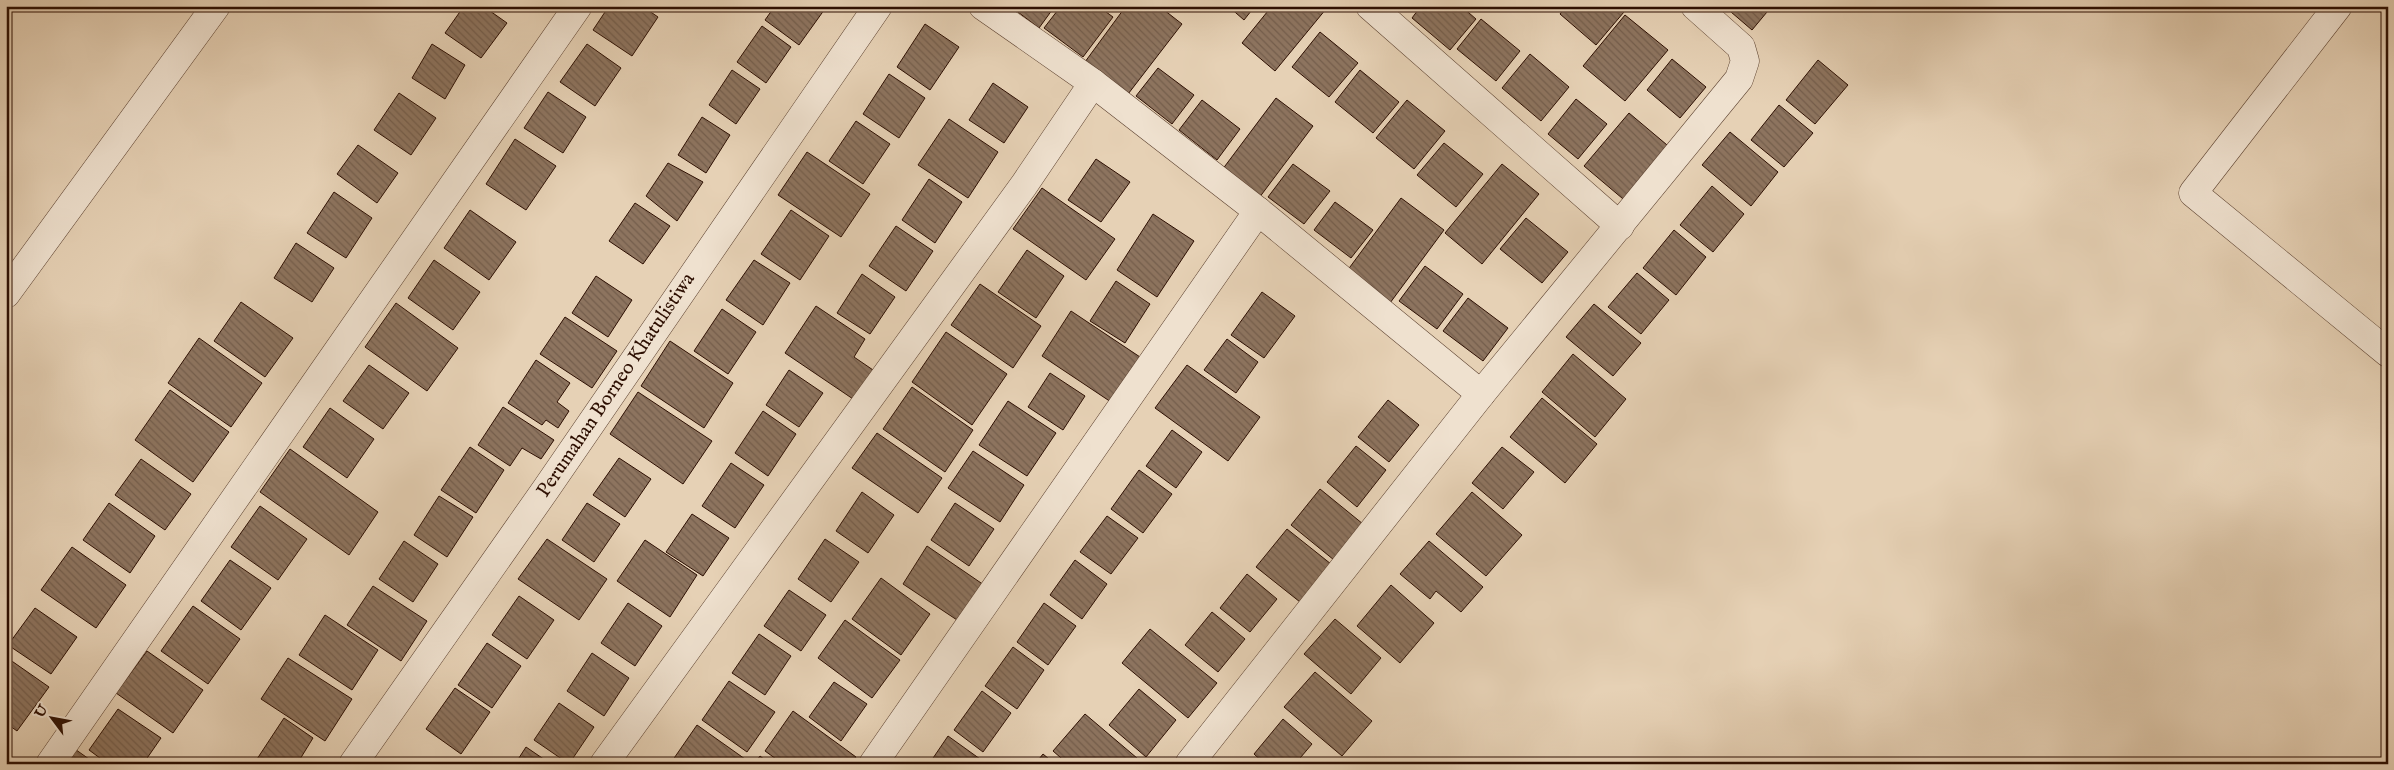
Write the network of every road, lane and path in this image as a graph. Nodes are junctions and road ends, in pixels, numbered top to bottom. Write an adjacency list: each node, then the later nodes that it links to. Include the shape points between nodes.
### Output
1 (216, 6): 11 (street)
2 (578, 6): 14 (street)
3 (878, 6): 15 (street, Perumahan Borneo Khatulistiwa)
4 (983, 6): 8 (street)
5 (1370, 6): 10 (street)
6 (1695, 6): 10 (street, via 1741,47 1746,61 1744,69)
7 (2338, 6): 12 (street, via 2193,193)
8 (1093, 83): 9 (street); 16 (street, via 1024,185)
9 (1258, 211): 13 (street); 17 (street)
10 (1620, 226): 13 (street)
11 (6, 294)
12 (2388, 353)
13 (1481, 394): 18 (street)
14 (50, 764)
15 (353, 764)
16 (604, 764)
17 (873, 764)
18 (1189, 764)

